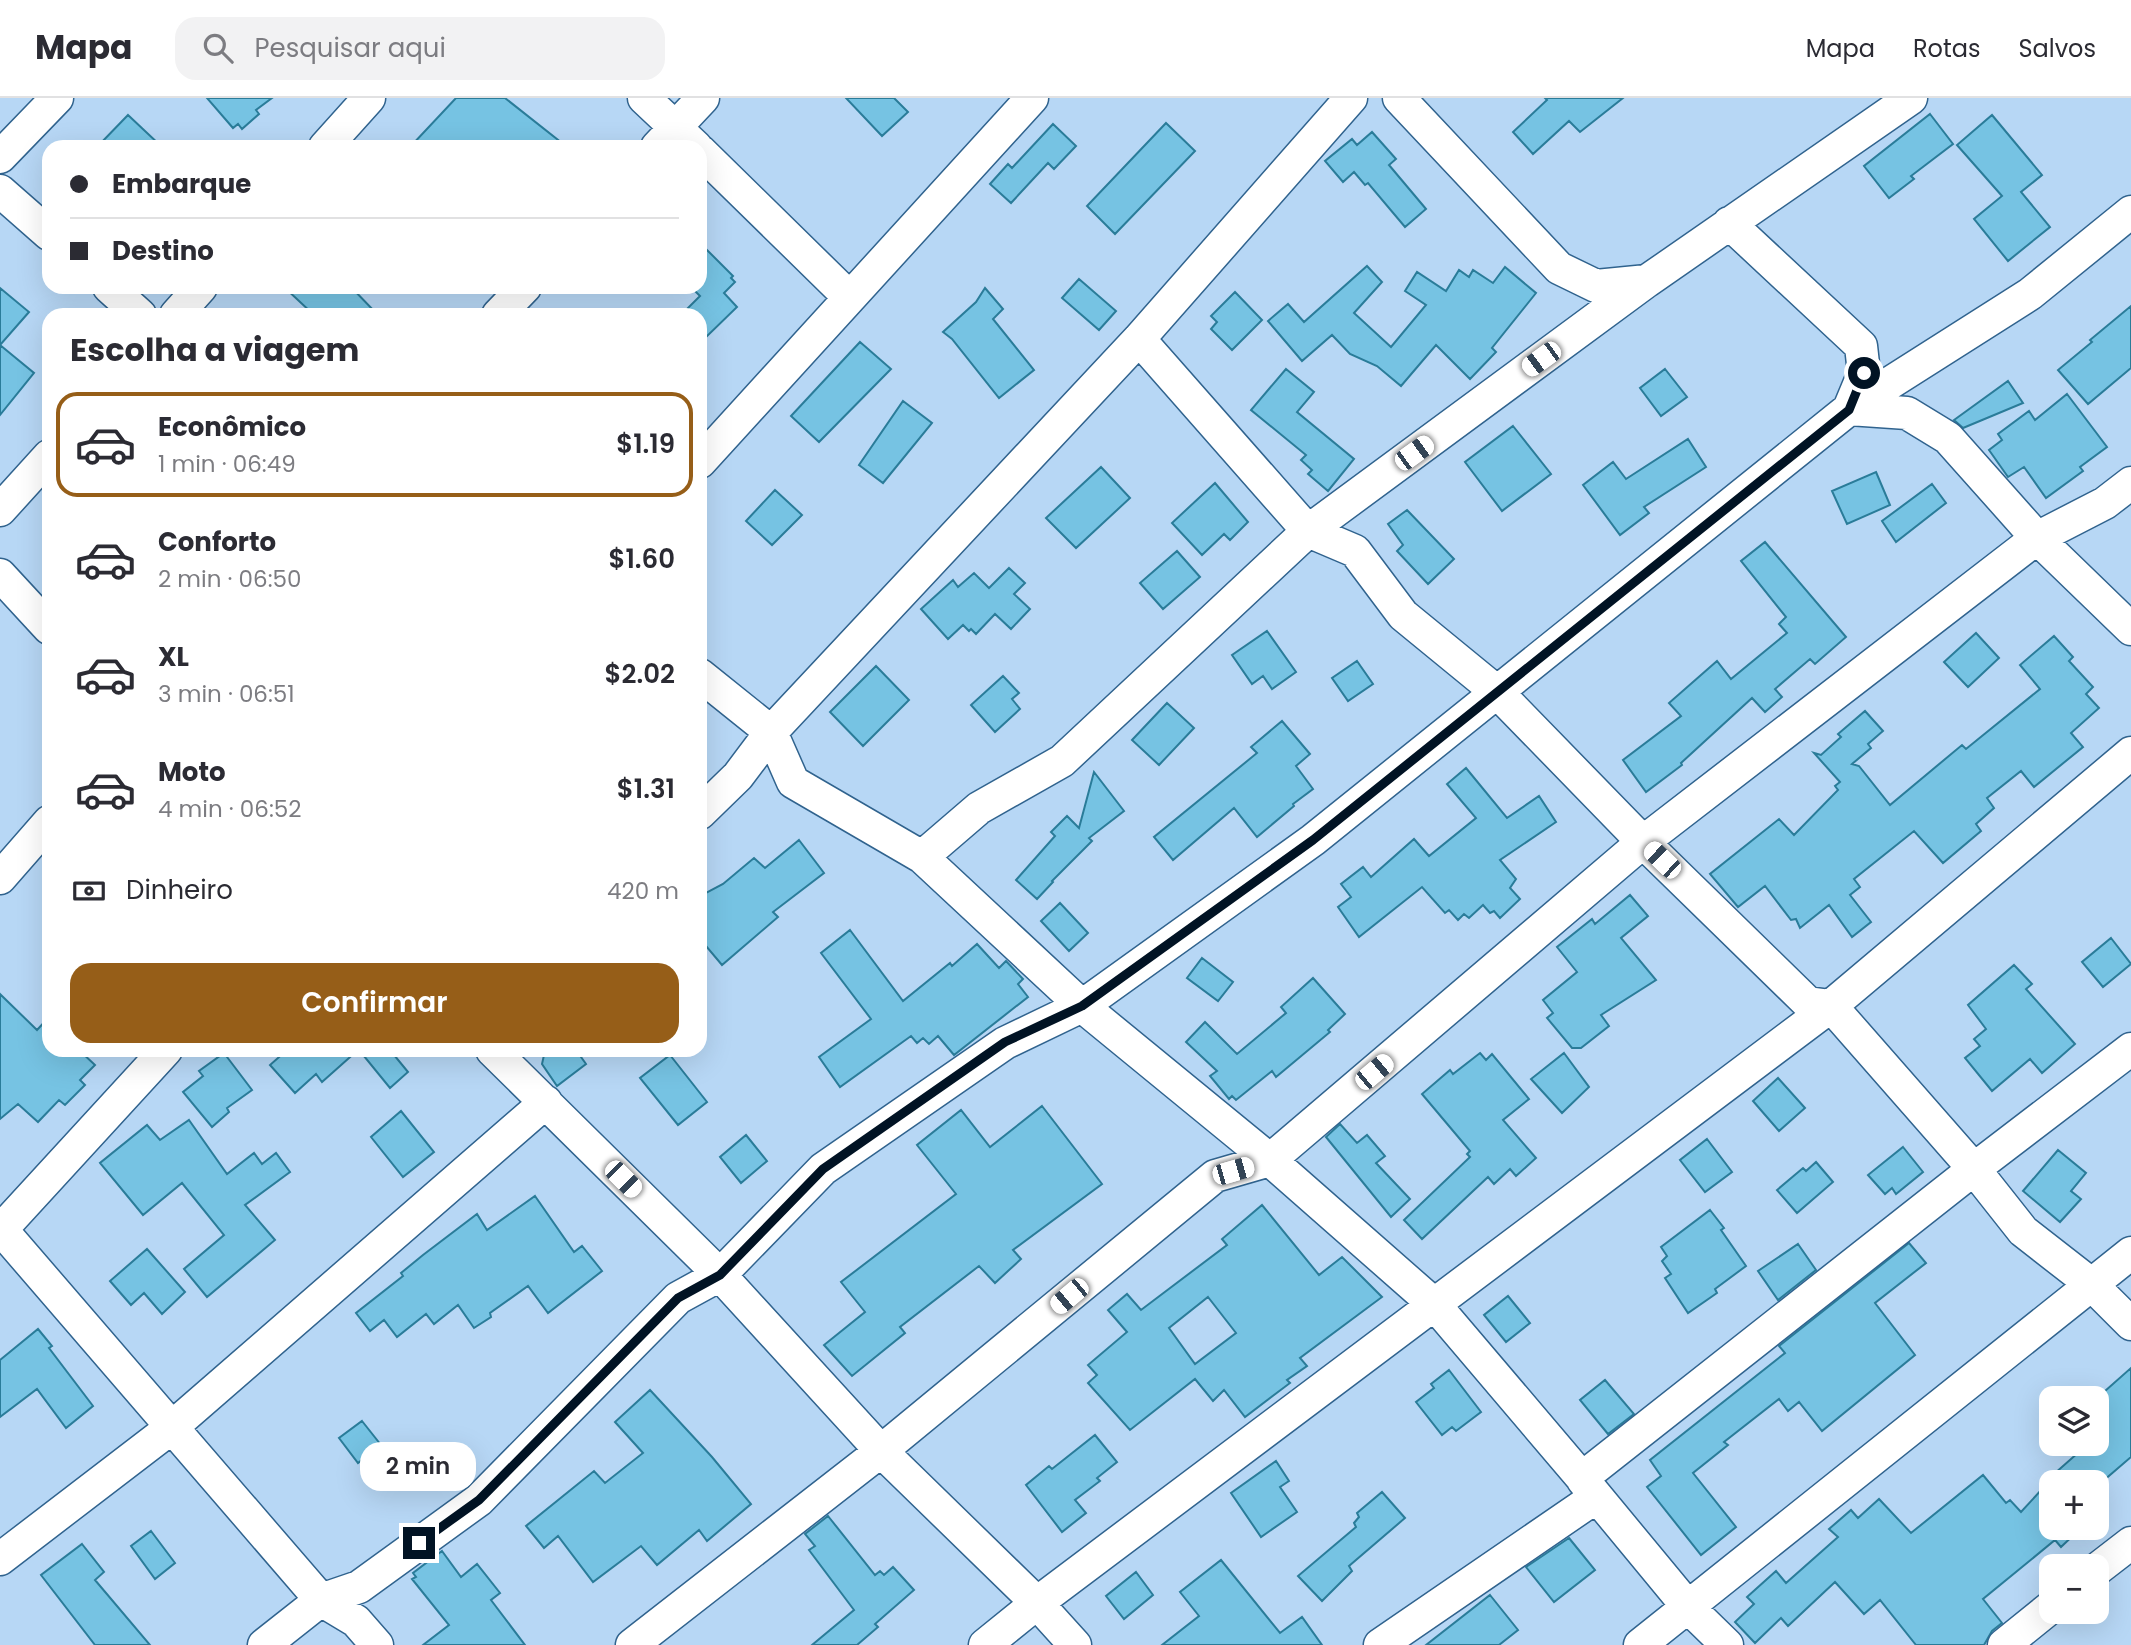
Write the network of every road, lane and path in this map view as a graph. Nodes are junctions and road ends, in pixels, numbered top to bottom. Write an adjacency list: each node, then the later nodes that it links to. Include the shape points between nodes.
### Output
1 (57, 98): 12 (street)
2 (369, 98): 9 (street)
3 (644, 98): 10 (street)
4 (703, 98): 11 (street)
5 (1032, 98): 22 (street)
6 (1351, 98): 26 (street)
7 (1399, 98): 18 (street, via 1559,268 1596,286)
8 (1911, 98): 16 (street)
9 (331, 140)
10 (679, 140)
11 (683, 140)
12 (0, 157)
13 (707, 166): 22 (street)
14 (0, 191): 17 (street)
15 (2131, 212): 27 (street, via 2030,294)
16 (1730, 223): 18 (street); 27 (street, via 1861,346 1864,373)
17 (42, 228)
18 (1647, 281): 32 (street)
19 (116, 294): 23 (street)
20 (195, 294): 24 (street)
21 (518, 294): 25 (street)
22 (849, 297): 28 (street)
23 (132, 308)
24 (182, 308)
25 (505, 308)
26 (1139, 339): 32 (street); 39 (street)
27 (1849, 410): 33 (street, via 1907,412 1948,438); 38 (street)
28 (707, 454)
29 (42, 464): 31 (street)
30 (2131, 483): 33 (street, via 2105,503)
31 (0, 510)
32 (1308, 531): 38 (street, via 1355,551 1402,615); 44 (street, via 1062,761 979,808)
33 (2037, 538): 36 (street); 43 (street)
34 (0, 575): 35 (street)
35 (42, 620)
36 (2131, 629)
37 (707, 681): 39 (street)
38 (1497, 692): 43 (street); 46 (street, via 1313,840)
39 (771, 732): 41 (street, via 738,776); 44 (street, via 793,782)
40 (2131, 754): 47 (street)
41 (707, 806)
42 (42, 830): 45 (street)
43 (1643, 842): 47 (street, via 1808,1003); 52 (street)
44 (922, 857): 46 (street)
45 (0, 878)
46 (1082, 1006): 52 (street); 56 (street, via 1005,1042 823,1169)
47 (1831, 1006): 53 (street); 58 (street)
48 (2131, 1049): 53 (street)
49 (160, 1057): 54 (street)
50 (499, 1057): 51 (street)
51 (546, 1101): 56 (street); 60 (street)
52 (1270, 1160): 58 (street); 61 (street, via 1215,1176)
53 (1974, 1169): 57 (street, via 2023,1231); 62 (street)
54 (0, 1230): 60 (street)
55 (2131, 1253): 57 (street)
56 (720, 1275): 61 (street); 66 (street, via 678,1298 479,1500 359,1587)
57 (2091, 1284): 59 (street); 68 (street)
58 (1435, 1305): 62 (street); 67 (street)
59 (2131, 1324)
60 (171, 1428): 64 (street); 66 (street)
61 (881, 1451): 67 (street); 72 (street)
62 (1589, 1488): 68 (street); 75 (street)
63 (2131, 1543): 65 (street)
64 (0, 1559)
65 (2109, 1560)
66 (321, 1600): 70 (street); 71 (street, via 356,1621)
67 (1037, 1603): 73 (street); 74 (street)
68 (1688, 1607): 76 (street); 77 (street)
69 (2039, 1617): 78 (street)
70 (264, 1645)
71 (377, 1645)
72 (632, 1645)
73 (985, 1645)
74 (1075, 1645)
75 (1380, 1645)
76 (1640, 1645)
77 (1727, 1645)
78 (2004, 1645)

